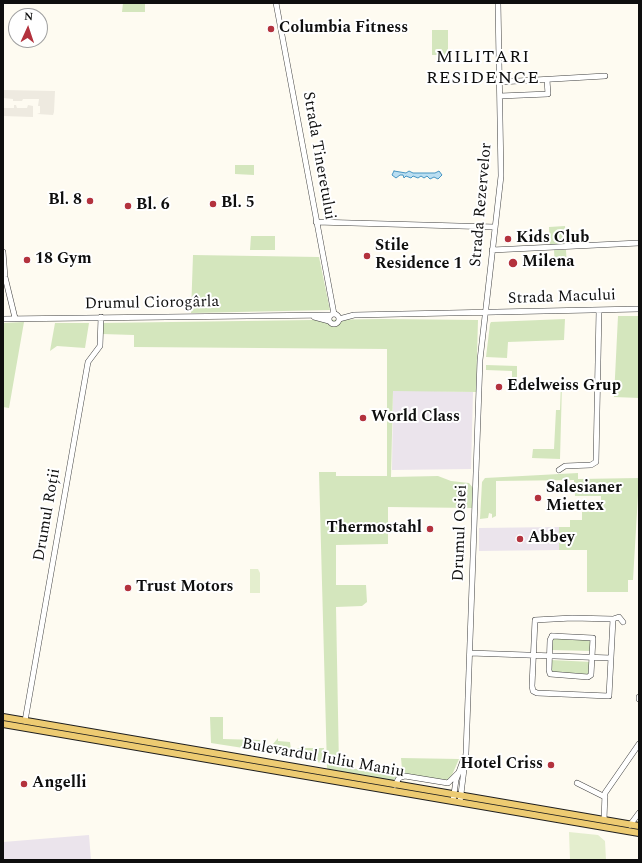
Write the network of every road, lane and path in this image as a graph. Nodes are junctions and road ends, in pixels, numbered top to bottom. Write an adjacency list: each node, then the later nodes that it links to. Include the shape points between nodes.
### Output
1 (276, 3): 7 (street, Strada Tineretului)
2 (498, 3): 5 (street, Strada Rezervelor)
3 (605, 76): 4 (street)
4 (547, 80): 5 (street); 6 (street, via 548,94)
5 (500, 82): 6 (street, Strada Rezervelor)
6 (500, 96): 8 (street, Strada Rezervelor, via 501,176)
7 (316, 222): 8 (street); 17 (street, Strada Tineretului)
8 (495, 227): 10 (street, Strada Rezervelor)
9 (639, 243): 10 (street)
10 (492, 250): 15 (street, Strada Rezervelor)
11 (3, 252): 18 (street, via 5,277)
12 (639, 309): 13 (street, Strada Macului)
13 (599, 310): 14 (street, Strada Macului); 22 (street, via 596,462 590,466 564,466)
14 (494, 313): 15 (street, Strada Macului); 21 (street)
15 (485, 314): 20 (street, via 354,315); 21 (street, Drumul Osiei)
16 (101, 317): 17 (street, Drumul Ciorogârla); 18 (street, Drumul Ciorogârla); 31 (street, Drumul Roții, via 100,346 88,362)
17 (331, 317): 20 (street); 20 (street, via 335,324)
18 (15, 318): 19 (street, Drumul Ciorogârla)
19 (3, 319)
20 (339, 319)
21 (484, 322): 25 (street, Drumul Osiei, via 480,360)
22 (559, 470)
23 (613, 619): 24 (street, via 619,617); 26 (street, via 536,619); 29 (street)
24 (623, 622)
25 (470, 653): 26 (street); 36 (street, Drumul Osiei)
26 (533, 655): 27 (street); 29 (street, via 532,686 535,692 610,696)
27 (549, 656): 28 (street); 28 (street, via 549,672 552,675 588,677 593,672); 28 (street, via 551,636 568,636 592,637)
28 (593, 657): 29 (street)
29 (611, 658)
30 (3, 717): 31 (main road, Bulevardul Iuliu Maniu)
31 (25, 721): 34 (main road, Bulevardul Iuliu Maniu)
32 (3, 724): 35 (main road, Bulevardul Iuliu Maniu)
33 (639, 744): 43 (street, via 605,793)
34 (169, 746): 35 (main road); 37 (main road, Bulevardul Iuliu Maniu)
35 (156, 750): 38 (main road, Bulevardul Iuliu Maniu)
36 (466, 754): 39 (street, Drumul Osiei); 42 (street, Drumul Osiei)
37 (268, 762): 38 (main road); 41 (main road, Bulevardul Iuliu Maniu)
38 (268, 770): 44 (main road, Bulevardul Iuliu Maniu)
39 (458, 774): 41 (street, via 448,783 405,776 399,778); 42 (street, Drumul Osiei)
40 (577, 783): 43 (street)
41 (395, 784): 42 (main road, Bulevardul Iuliu Maniu)
42 (457, 795): 44 (street, Drumul Osiei); 46 (main road, Bulevardul Iuliu Maniu)
43 (605, 797): 47 (street)
44 (456, 802): 48 (main road, Bulevardul Iuliu Maniu)
45 (639, 813): 49 (street)
46 (571, 814): 47 (main road, Bulevardul Iuliu Maniu); 48 (main road)
47 (604, 820): 49 (main road, Bulevardul Iuliu Maniu)
48 (569, 821): 51 (main road, Bulevardul Iuliu Maniu)
49 (630, 824): 50 (main road, Bulevardul Iuliu Maniu)
50 (639, 826)
51 (639, 833)

